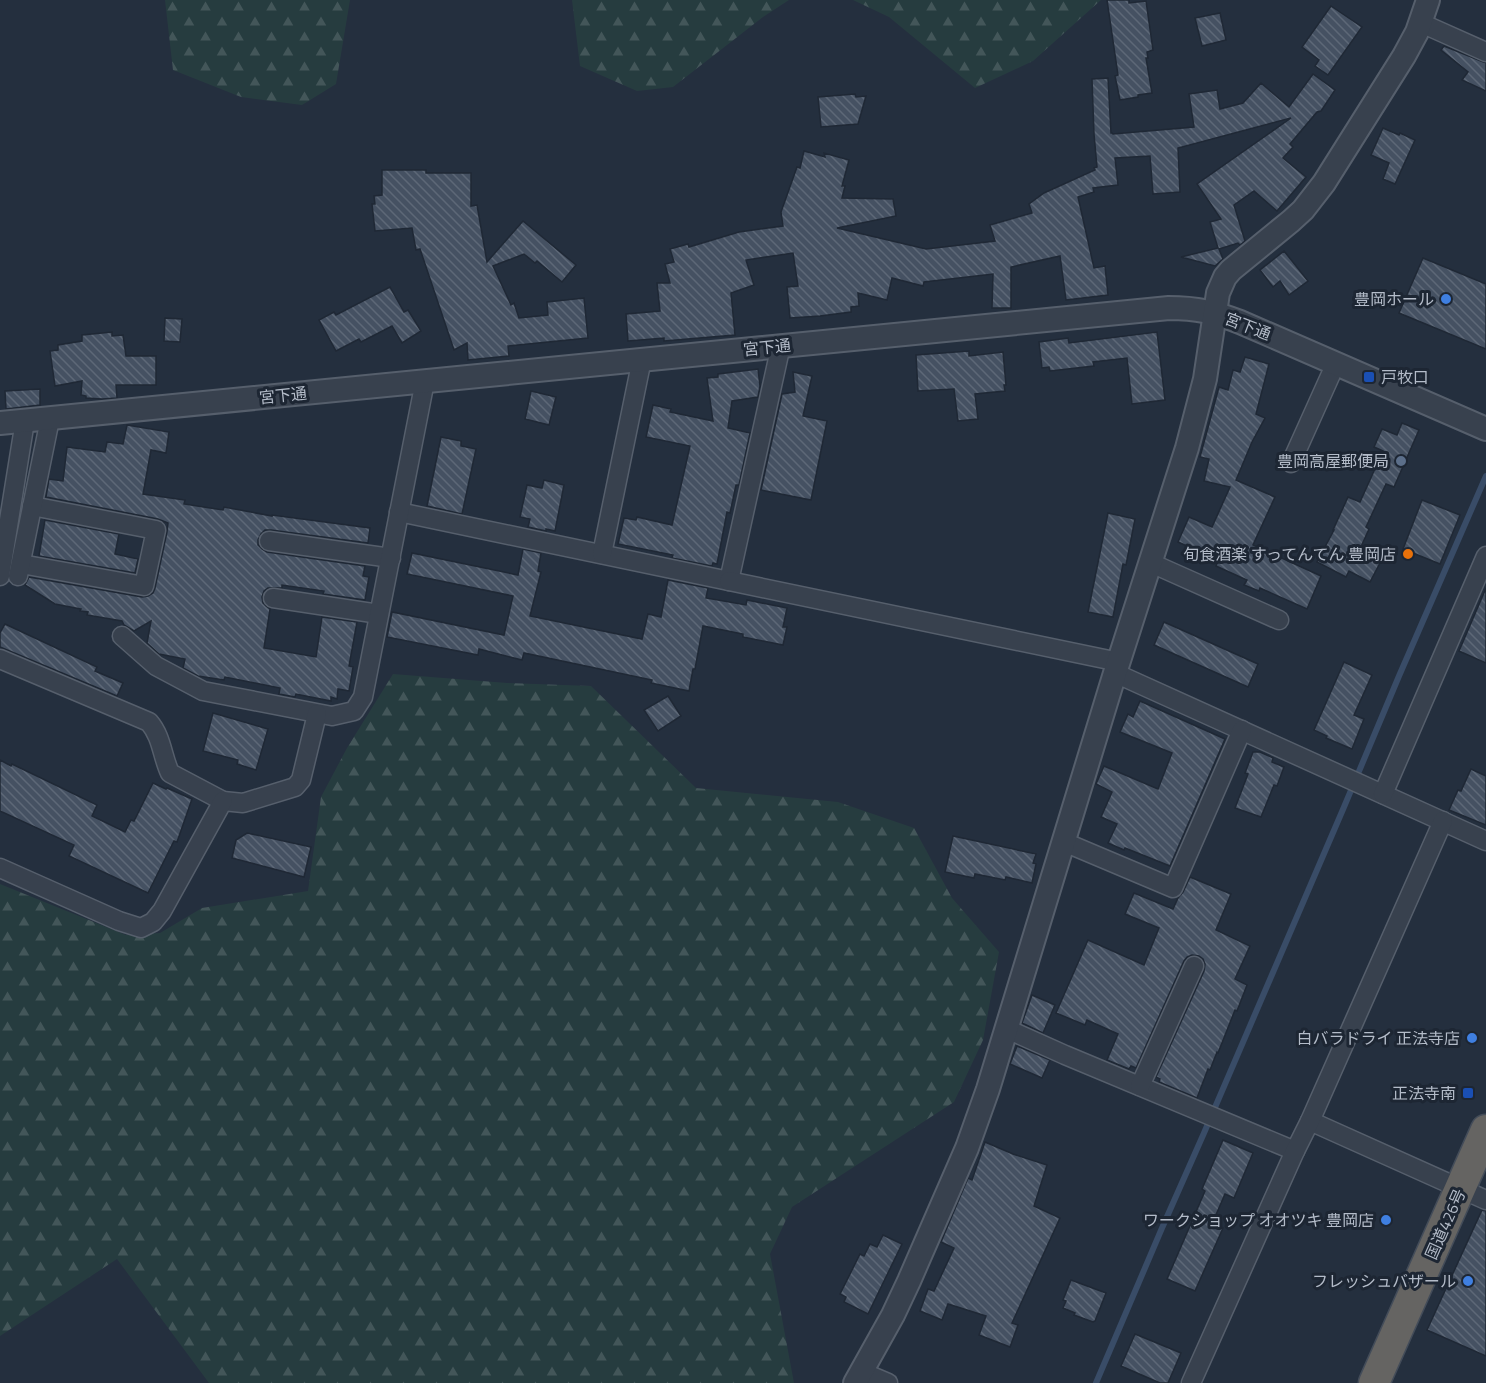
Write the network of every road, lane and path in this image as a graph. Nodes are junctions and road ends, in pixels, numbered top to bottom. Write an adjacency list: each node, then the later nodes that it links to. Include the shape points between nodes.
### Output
1 (1428, 0): 2 (street)
2 (1420, 23): 3 (street); 4 (street, via 1404,56 1324,183 1291,222 1231,270 1218,293)
3 (1486, 52)
4 (1216, 313): 5 (street, 宮下通, via 1190,308 1147,309); 7 (street, 宮下通); 20 (street, via 1197,410)
5 (781, 345): 6 (street, 宮下通); 22 (street)
6 (642, 360): 8 (street, 宮下通); 17 (street)
7 (1336, 363): 12 (street, 宮下通); 13 (street)
8 (425, 381): 9 (street, 宮下通); 15 (street)
9 (50, 419): 10 (street, 宮下通); 14 (street)
10 (26, 421): 11 (street, 宮下通); 21 (street)
11 (0, 423)
12 (1486, 429)
13 (1291, 463)
14 (32, 506): 14 (street, via 156,530 144,586 20,570)
15 (399, 512): 17 (street); 19 (street)
16 (269, 541): 19 (street)
17 (602, 554): 22 (street)
18 (1486, 556): 23 (street)
19 (391, 558): 25 (street)
20 (1151, 563): 26 (street); 29 (street)
21 (0, 576)
22 (729, 581): 29 (street)
23 (1480, 585): 32 (street)
24 (273, 598): 25 (street)
25 (379, 614): 30 (street, via 359,705 344,714)
26 (1279, 620)
27 (122, 636): 30 (street, via 156,666 203,691)
28 (0, 659): 33 (street, via 149,722 162,745 170,772)
29 (1117, 668): 31 (street); 36 (street)
30 (317, 714): 33 (street, via 301,780 295,787 243,803)
31 (1242, 730): 32 (street); 36 (street, via 1173,888)
32 (1375, 791): 34 (street)
33 (223, 801): 37 (street, via 162,912 141,928)
34 (1443, 821): 35 (street); 41 (street)
35 (1486, 841)
36 (1064, 842): 39 (street)
37 (0, 868)
38 (1194, 966): 40 (street)
39 (1007, 1029): 40 (street); 45 (street, via 967,1148 893,1315)
40 (1140, 1086): 43 (street)
41 (1311, 1121): 43 (street); 44 (street)
42 (1486, 1130): 44 (highway, 国道426号)
43 (1295, 1151): 47 (street)
44 (1473, 1194): 48 (highway, 国道426号)
45 (859, 1377): 46 (street)
46 (888, 1383)
47 (1191, 1383)
48 (1374, 1383)

